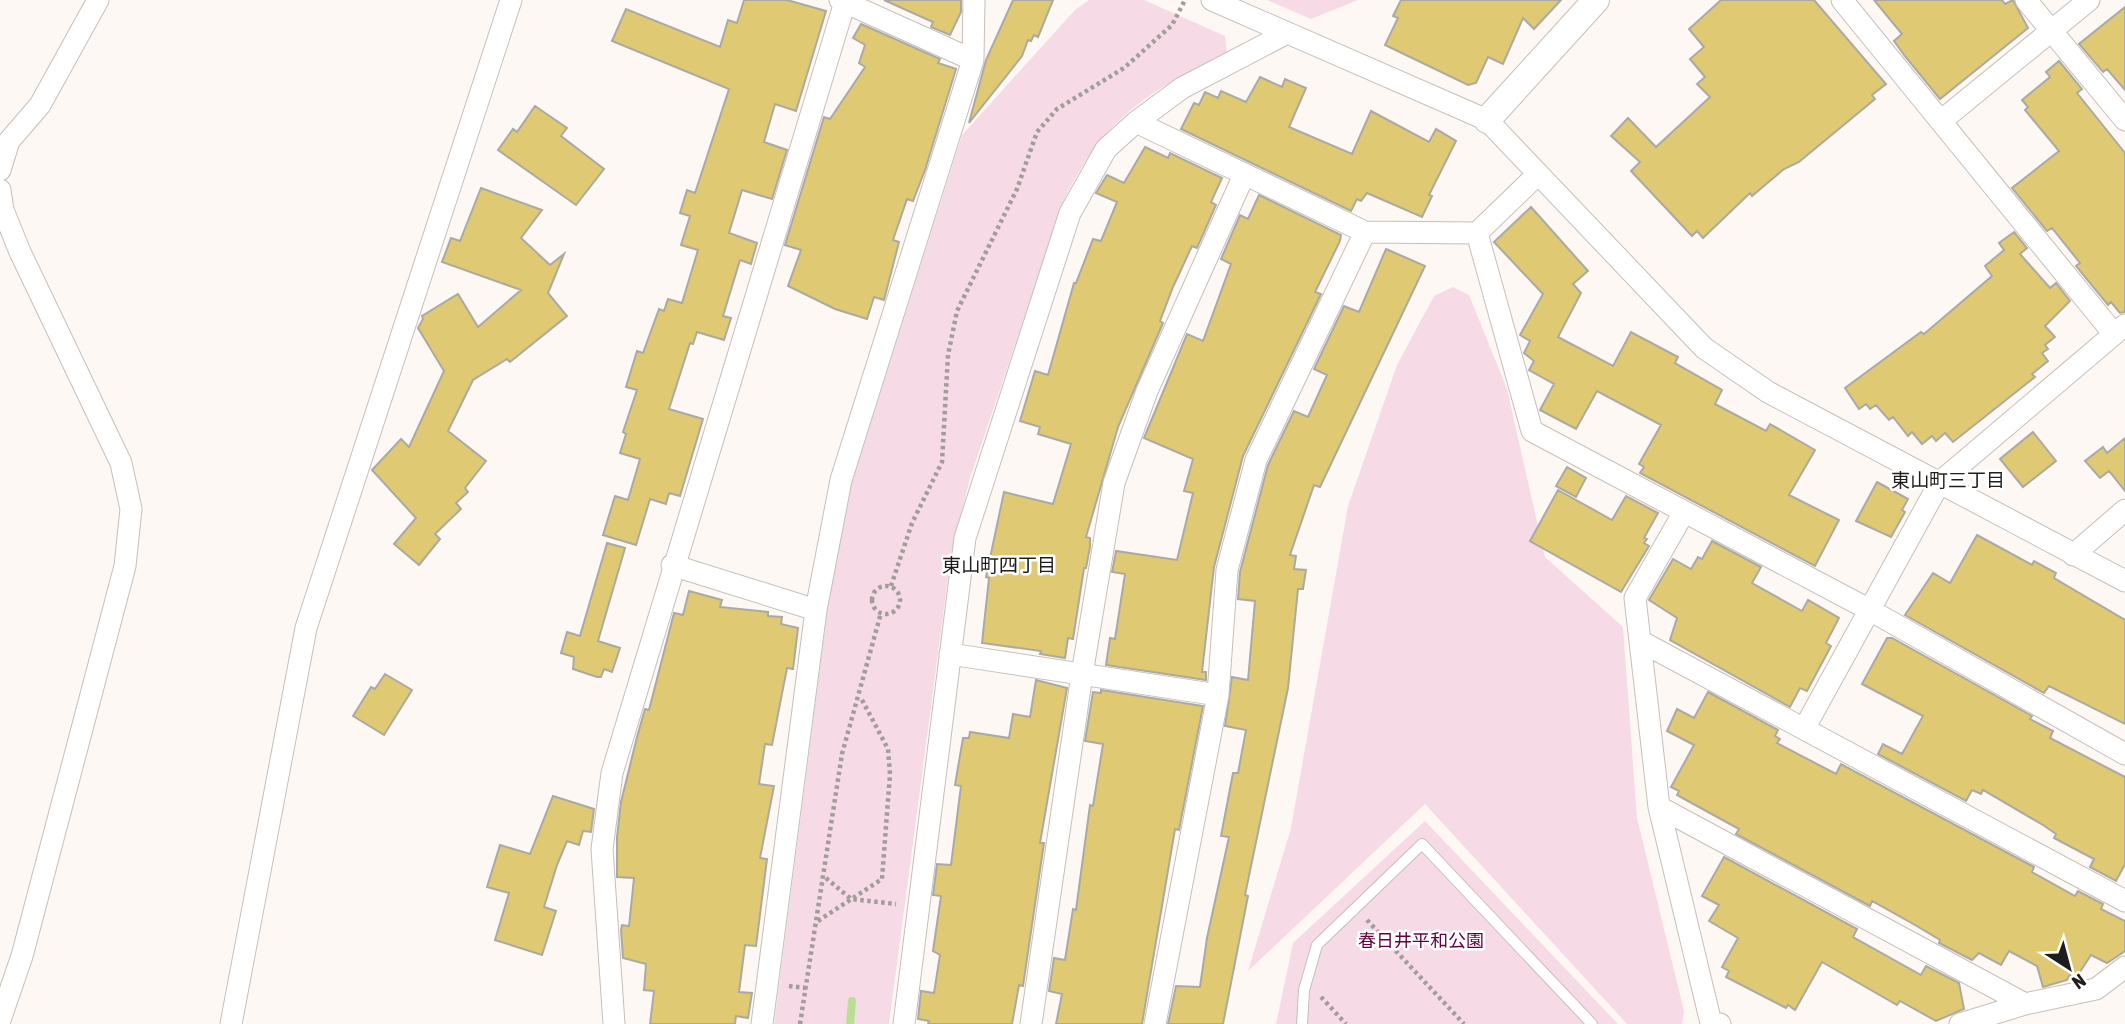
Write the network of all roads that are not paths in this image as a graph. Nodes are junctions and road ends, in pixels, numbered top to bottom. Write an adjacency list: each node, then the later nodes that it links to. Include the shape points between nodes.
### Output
1 (98, 0): 17 (street, via 40,104 9,141)
2 (511, 0): 43 (street, via 306,628)
3 (974, 0): 12 (street)
4 (1212, 0): 11 (street)
5 (1595, 0): 13 (street)
6 (1842, 0): 15 (street)
7 (2026, 0): 10 (street)
8 (2089, 0): 10 (street)
9 (843, 1): 12 (street); 28 (street)
10 (2051, 31): 14 (street); 15 (street)
11 (1287, 33): 13 (street); 16 (street, via 1182,88)
12 (973, 60): 31 (street, via 841,480)
13 (1487, 120): 18 (street)
14 (2125, 120)
15 (1941, 121): 23 (street)
16 (1136, 122): 19 (street); 33 (street, via 1107,149 1070,213 965,538)
17 (0, 170)
18 (1538, 174): 22 (street); 24 (street, via 1704,348 1768,392)
19 (1244, 175): 21 (street); 34 (street, via 1147,391 1114,483)
20 (0, 190): 42 (street, via 20,252 121,463 131,509 125,566 22,956)
21 (1365, 232): 22 (street); 35 (street, via 1256,460 1227,570)
22 (1476, 233): 26 (street, via 1532,431)
23 (2120, 329): 24 (street)
24 (1940, 482): 27 (street); 30 (street)
25 (2125, 510): 27 (street)
26 (1684, 512): 30 (street); 32 (street, via 1635,598)
27 (2073, 555): 29 (street)
28 (673, 565): 31 (street); 44 (street, via 612,773 602,849)
29 (2125, 582)
30 (1868, 609): 36 (street); 37 (street)
31 (816, 610): 45 (street)
32 (1640, 641): 36 (street); 38 (street)
33 (950, 654): 34 (street); 46 (street)
34 (1082, 674): 35 (street); 47 (street)
35 (1218, 695): 48 (street)
36 (1804, 729): 39 (street)
37 (2125, 754)
38 (1659, 807): 41 (street); 51 (street, via 1711,1023)
39 (2125, 901)
40 (2125, 967): 41 (street, via 2096,989)
41 (2025, 1004): 52 (street)
42 (0, 1020)
43 (230, 1024)
44 (614, 1024)
45 (762, 1024)
46 (904, 1024)
47 (1031, 1024)
48 (1155, 1024)
49 (1302, 1024): 50 (lane, via 1304,990 1317,945 1422,844)
50 (1592, 1024)
51 (1720, 1024)
52 (1961, 1024)

